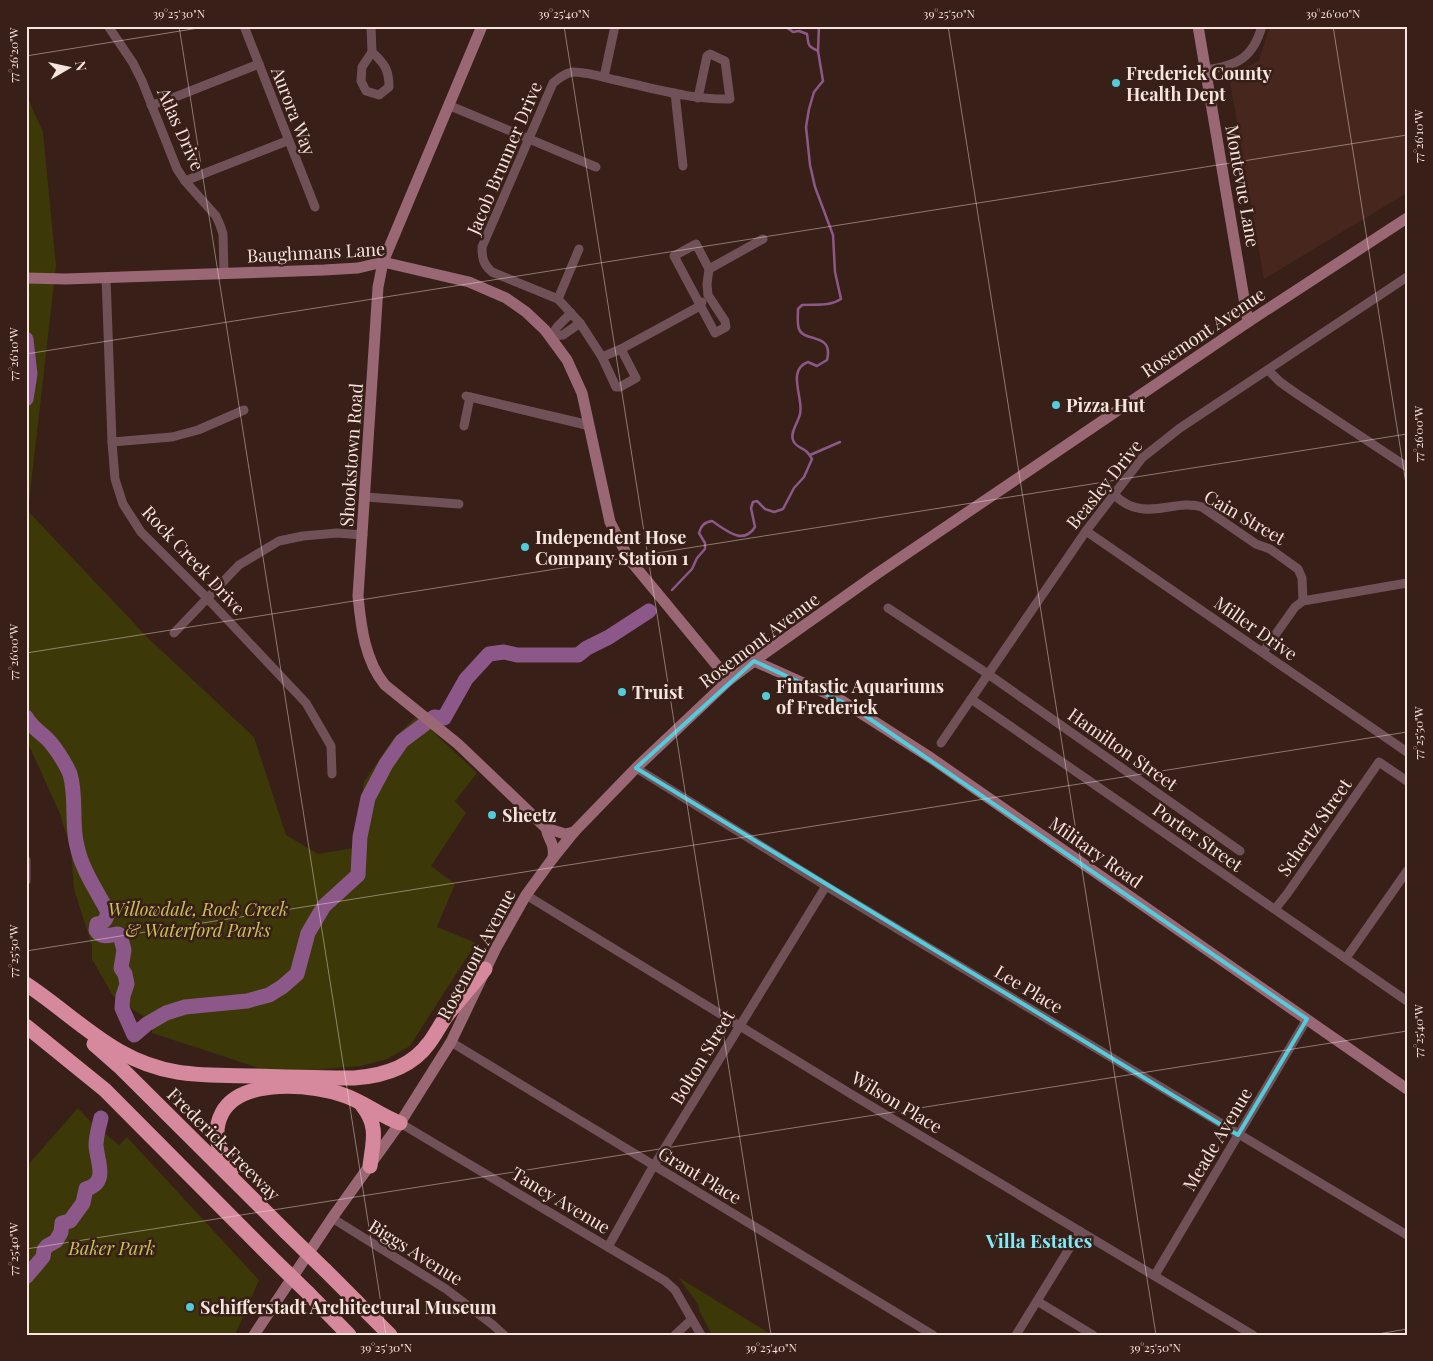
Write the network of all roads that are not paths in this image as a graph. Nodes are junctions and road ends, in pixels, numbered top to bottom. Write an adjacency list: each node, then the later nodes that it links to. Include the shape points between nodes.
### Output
1 (108, 26): 14 (street, Atlas Drive, via 133,63)
2 (244, 26): 9 (street, Aurora Way)
3 (371, 26): 8 (street)
4 (482, 26): 15 (main road, Shookstown Road)
5 (615, 26): 11 (street)
6 (1198, 26): 10 (main road, Montevue Lane)
7 (1262, 26): 10 (street, via 1252,50 1238,62)
8 (372, 52): 8 (street, via 389,74 389,87 379,95 366,91 361,81 362,67)
9 (259, 64): 14 (street); 17 (street, Aurora Way)
10 (1205, 70): 35 (main road, Montevue Lane)
11 (604, 77): 12 (street, Jacob Brunner Drive); 16 (street, Jacob Brunner Drive, via 574,72 560,76 553,83)
12 (675, 93): 13 (street, Jacob Brunner Drive); 18 (street)
13 (698, 98): 13 (street, Jacob Brunner Drive, via 730,99 725,61 710,54 707,56)
14 (151, 105): 20 (street, Atlas Drive, via 170,156)
15 (448, 105): 16 (street); 25 (main road, Shookstown Road)
16 (529, 139): 19 (street); 32 (street, Jacob Brunner Drive, via 482,247 482,258 492,272)
17 (287, 141): 20 (street); 21 (street, Aurora Way)
18 (683, 166)
19 (596, 167)
20 (185, 181): 27 (street, Atlas Drive, via 220,225)
21 (315, 207)
22 (1407, 218): 35 (main road, Rosemont Avenue)
23 (763, 239): 26 (street)
24 (579, 248): 32 (street)
25 (383, 262): 27 (main road, Baughmans Lane, via 358,268); 37 (main road, Baughmans Lane, via 469,282 506,298); 47 (main road, Shookstown Road, via 378,286)
26 (709, 269): 31 (street); 33 (street, via 696,244 674,256)
27 (224, 274): 28 (main road, Baughmans Lane)
28 (106, 277): 30 (main road, Baughmans Lane); 44 (street, Rock Creek Drive)
29 (1407, 277): 40 (street, Beasley Drive)
30 (26, 278)
31 (708, 295): 33 (street); 33 (street, via 726,321 726,327 715,333)
32 (558, 299): 34 (street, Jacob Brunner Drive)
33 (700, 306): 38 (street)
34 (571, 313): 36 (street, Jacob Brunner Drive); 37 (street, via 557,326)
35 (1248, 322): 57 (main road, Rosemont Avenue)
36 (580, 323): 37 (street, via 563,335); 39 (street, Jacob Brunner Drive)
37 (552, 336): 42 (main road, Baughmans Lane, via 582,393)
38 (621, 349): 39 (street); 39 (street, Jacob Brunner Drive, via 636,378 620,387 616,387)
39 (602, 357)
40 (1268, 370): 45 (street, via 1297,394); 46 (street, Beasley Drive, via 1163,440 1142,458)
41 (244, 410): 44 (street, via 198,430 172,437)
42 (585, 425): 43 (street, via 472,397); 59 (main road, Baughmans Lane, via 610,522 629,560)
43 (464, 426)
44 (112, 442): 52 (street, Rock Creek Drive, via 115,478 123,504 141,532)
45 (1407, 467)
46 (1114, 495): 49 (street, Beasley Drive); 53 (street, Cain Street, via 1139,509 1194,504 1202,507 1298,570 1302,578)
47 (366, 497): 48 (street); 50 (main road, Shookstown Road)
48 (459, 504)
49 (1086, 531): 56 (street, Miller Drive); 58 (street, Beasley Drive)
50 (363, 535): 52 (street, via 337,533 278,541 239,566); 66 (main road, Shookstown Road, via 358,596 369,657 376,674 458,744)
51 (1407, 583): 53 (street)
52 (207, 598): 55 (street); 64 (street, Rock Creek Drive, via 306,703 330,746)
53 (1303, 601): 56 (street)
54 (888, 608): 58 (street, Hamilton Street)
55 (174, 633)
56 (1262, 652): 62 (street, Miller Drive)
57 (754, 661): 59 (main road, Rosemont Avenue); 80 (main road, Military Road, via 851,706)
58 (988, 674): 60 (street, Beasley Drive); 68 (street, Hamilton Street)
59 (729, 680): 63 (main road, Rosemont Avenue)
60 (971, 699): 61 (street, Beasley Drive); 75 (street, Porter Street)
61 (941, 743)
62 (1407, 752)
63 (636, 768): 67 (main road, Rosemont Avenue); 73 (street, Lee Place)
64 (332, 774)
65 (1407, 781): 75 (street, Schertz Street, via 1379,762)
66 (546, 828): 67 (main road, via 565,834); 69 (main road, Shookstown Road, via 553,845)
67 (574, 832): 69 (main road, Rosemont Avenue)
68 (1240, 851)
69 (553, 858): 74 (main road, Rosemont Avenue)
70 (26, 860): 72 (street)
71 (1407, 871): 76 (street)
72 (26, 881)
73 (826, 886): 82 (street, Bolton Street); 88 (street, Lee Place)
74 (526, 895): 77 (main road, Rosemont Avenue); 82 (street, Wilson Place)
75 (1275, 909): 76 (street, Porter Street)
76 (1346, 958): 79 (street, Porter Street)
77 (486, 969): 83 (main road, Rosemont Avenue); 84 (highway, via 447,1015 428,1045 405,1065 376,1077)
78 (26, 985): 84 (highway, via 110,1045 166,1071 195,1076); 91 (highway, Frederick Freeway, via 119,1066)
79 (1407, 1001)
80 (1307, 1019): 85 (main road, Military Road); 88 (street, Meade Avenue)
81 (26, 1026): 100 (highway, bridge, via 105,1090)
82 (740, 1026): 90 (street, Bolton Street); 93 (street, Wilson Place)
83 (451, 1042): 87 (main road, Rosemont Avenue); 90 (street, Grant Place)
84 (314, 1078): 87 (highway, via 365,1095 387,1109)
85 (1407, 1089)
86 (360, 1102): 87 (highway); 89 (highway, via 374,1128); 91 (highway, via 305,1086 278,1087 239,1096 222,1112 217,1139 221,1154)
87 (400, 1123): 89 (main road, Rosemont Avenue); 95 (street, Taney Avenue)
88 (1238, 1135): 94 (street, Lee Place); 96 (street, Meade Avenue)
89 (370, 1166): 92 (main road, Rosemont Avenue)
90 (654, 1166): 95 (street, Bolton Street); 105 (street, Grant Place)
91 (269, 1215): 101 (highway, Frederick Freeway, bridge)
92 (332, 1218): 99 (main road, Rosemont Avenue); 102 (street, Biggs Avenue, via 446,1289)
93 (1080, 1231): 96 (street, Wilson Place); 97 (street)
94 (1407, 1235)
95 (608, 1247): 98 (street, Taney Avenue, via 670,1285)
96 (1155, 1275): 108 (street, Wilson Place)
97 (1037, 1301): 106 (street); 107 (street)
98 (691, 1320): 103 (street); 104 (street, Taney Avenue)
99 (254, 1335)
100 (349, 1335)
101 (390, 1335)
102 (504, 1335)
103 (675, 1335)
104 (701, 1335)
105 (933, 1335)
106 (1016, 1335)
107 (1092, 1335)
108 (1253, 1335)

